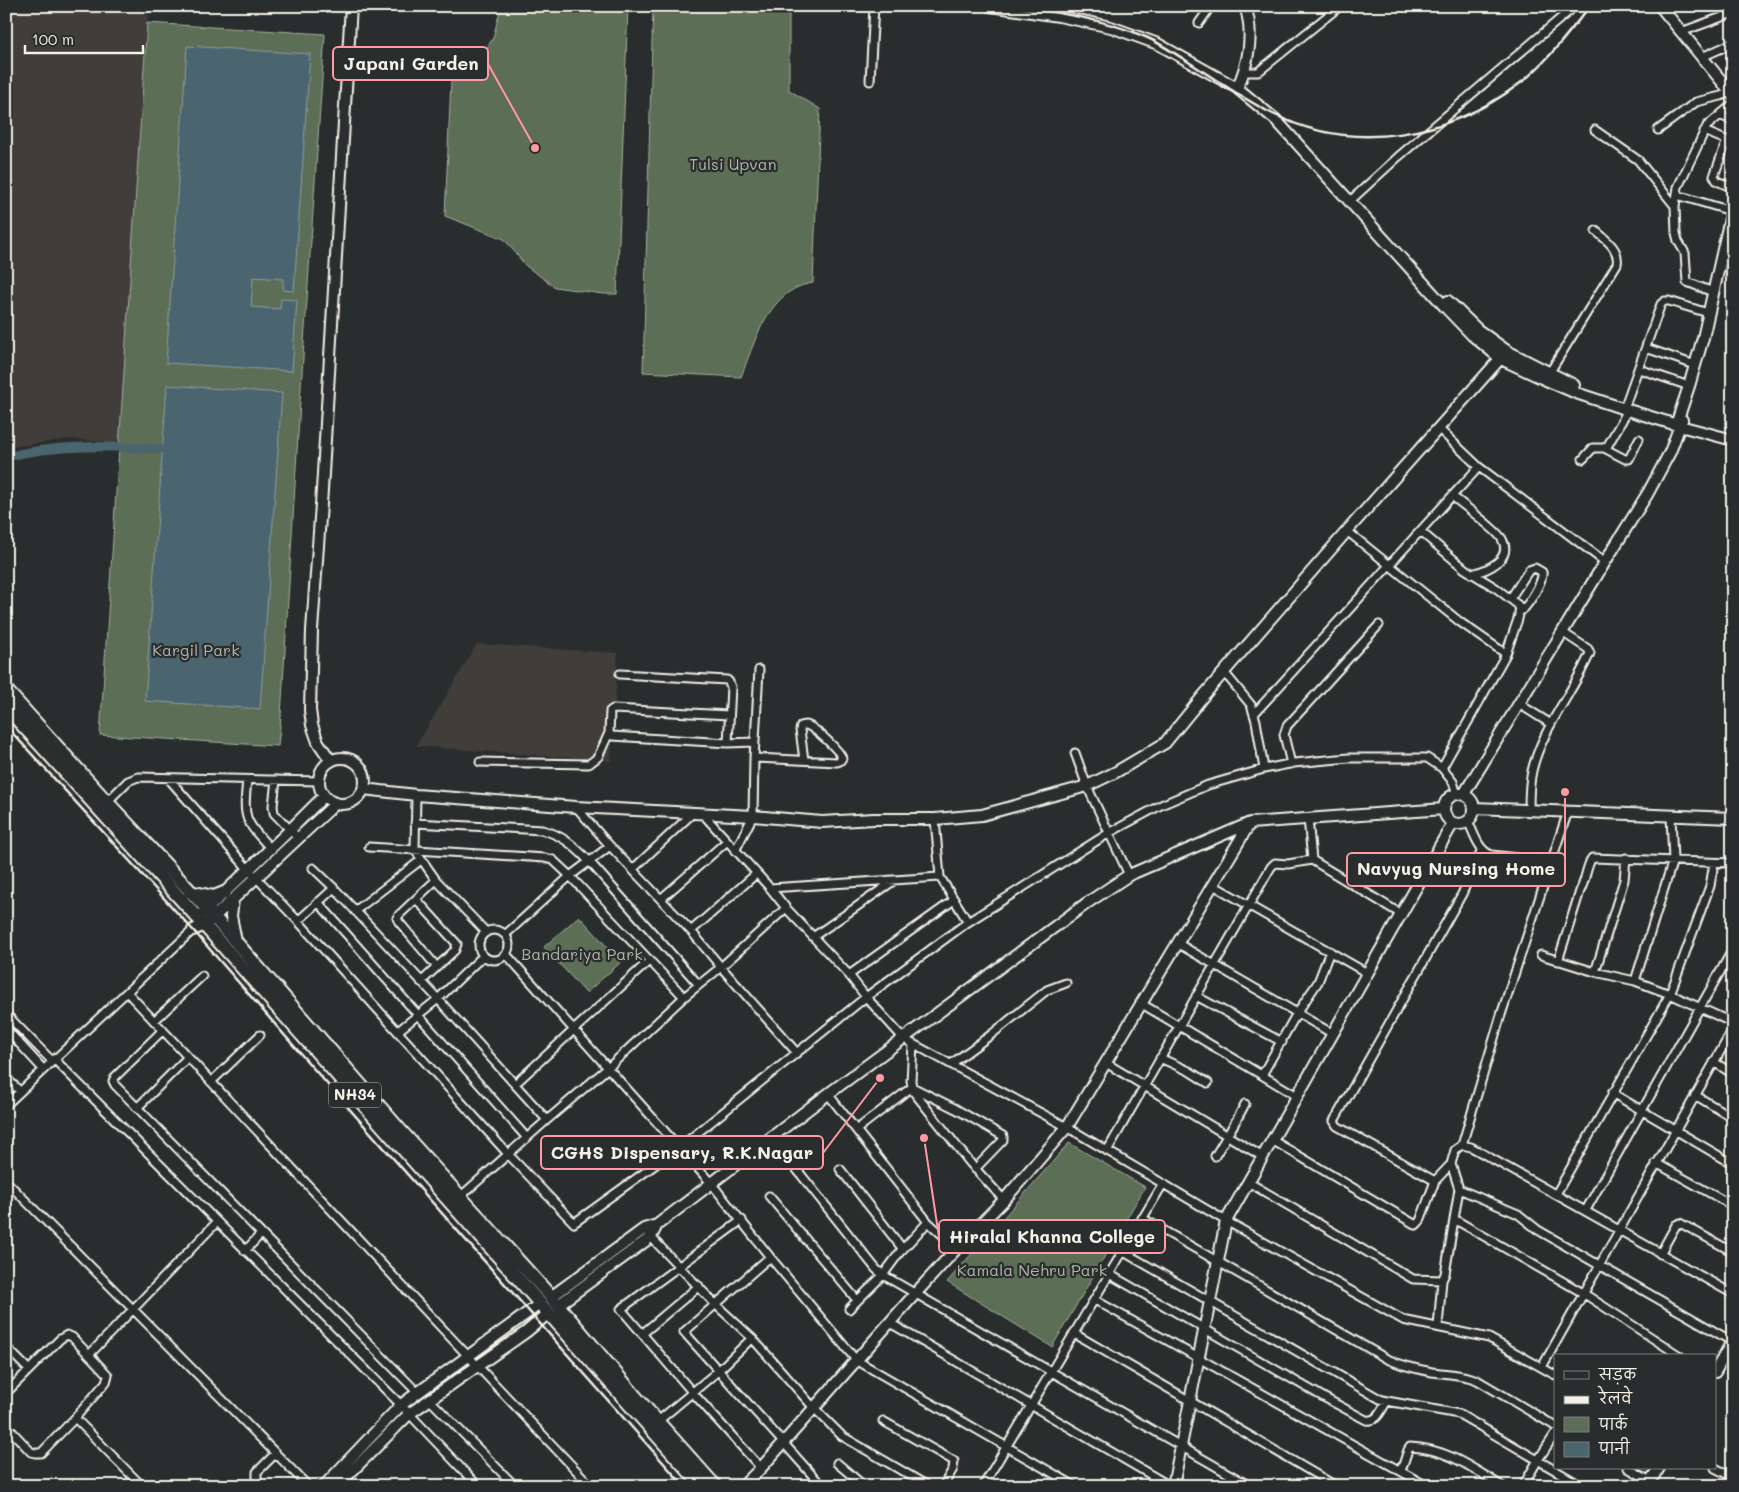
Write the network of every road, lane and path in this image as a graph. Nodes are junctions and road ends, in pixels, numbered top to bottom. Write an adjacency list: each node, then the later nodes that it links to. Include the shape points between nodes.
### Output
1 (345, 6): 14 (street)
2 (351, 6): 14 (street)
3 (874, 6): 19 (street)
4 (990, 6): 20 (street, via 1112,27 1158,44)
5 (1037, 6): 20 (street, via 1113,22 1163,39)
6 (1211, 6): 12 (street)
7 (1245, 6): 17 (street, via 1249,34)
8 (1575, 6): 31 (street)
9 (1660, 6): 13 (street)
10 (1336, 8): 17 (street, via 1258,72)
11 (1733, 12): 13 (street)
12 (1199, 23)
13 (1681, 32): 16 (street)
14 (348, 39): 78 (street, via 312,630 310,710 314,734)
15 (1733, 42): 16 (street)
16 (1702, 57): 21 (street)
17 (1244, 72): 20 (street)
18 (1733, 76): 21 (street)
19 (870, 82)
20 (1238, 85): 31 (street)
21 (1730, 91): 26 (street, via 1696,102)
22 (1733, 104): 23 (street)
23 (1720, 115): 24 (street); 27 (street)
24 (1733, 121)
25 (1595, 130): 32 (street, via 1638,160)
26 (1658, 130)
27 (1704, 131): 28 (street); 30 (street, via 1681,178)
28 (1730, 142): 29 (street, via 1714,176 1717,181)
29 (1733, 188)
30 (1677, 196): 32 (street); 33 (street)
31 (1351, 199): 38 (street, via 1472,335)
32 (1676, 206): 35 (street, via 1676,237 1685,253 1687,282)
33 (1732, 208): 35 (street)
34 (1596, 231): 41 (street, via 1617,252 1617,264)
35 (1713, 292): 36 (street)
36 (1708, 313): 37 (street, via 1663,302); 39 (street)
37 (1646, 348): 39 (street); 40 (street)
38 (1504, 355): 41 (street); 45 (street)
39 (1695, 365): 42 (street)
40 (1639, 369): 42 (street); 43 (street)
41 (1548, 376): 43 (street, via 1576,393)
42 (1690, 386): 44 (street)
43 (1627, 406): 44 (street); 49 (street)
44 (1679, 422): 46 (street); 48 (street); 55 (street, via 1670,452)
45 (1438, 428): 51 (street); 53 (street)
46 (1733, 433)
47 (1639, 440): 49 (street, via 1627,459)
48 (1733, 440)
49 (1604, 448): 50 (street, via 1593,448)
50 (1582, 458)
51 (1479, 467): 52 (street); 55 (street)
52 (1452, 496): 54 (street); 57 (street, via 1498,534 1504,544 1505,552 1495,565)
53 (1347, 531): 56 (street); 64 (street)
54 (1420, 531): 56 (street); 57 (street)
55 (1604, 562): 61 (street)
56 (1390, 564): 62 (street, via 1460,622); 69 (street)
57 (1472, 574): 58 (street)
58 (1510, 598): 59 (street); 59 (street, via 1529,570 1535,568 1542,572 1542,580)
59 (1520, 612): 62 (street)
60 (1379, 625): 80 (street, via 1287,726 1284,735)
61 (1562, 632): 67 (street); 71 (street, via 1590,653)
62 (1506, 654): 81 (street)
63 (759, 670): 73 (street)
64 (1224, 672): 69 (street, via 1247,699); 87 (street, via 1165,743)
65 (620, 674): 70 (street, via 727,680 731,687)
66 (6, 690): 92 (highway, NH34)
67 (1518, 704): 71 (street); 89 (street)
68 (6, 707): 110 (highway, NH34)
69 (1254, 714): 82 (street)
70 (729, 715): 72 (street, via 618,708 610,711); 74 (street)
71 (1551, 724): 97 (street, via 1533,768)
72 (609, 732): 74 (street, via 618,737); 79 (street, via 598,757 589,764)
73 (755, 742): 74 (street); 76 (street)
74 (728, 743)
75 (1075, 753): 87 (street)
76 (754, 758): 77 (street); 100 (street)
77 (804, 760): 77 (street, via 837,762 842,758 826,740 804,725 800,730)
78 (331, 761): 86 (street, via 322,769); 88 (street, via 346,759 354,762 363,774)
79 (480, 762)
80 (1291, 764): 81 (street, via 1349,758 1428,758); 82 (street)
81 (1442, 768): 89 (street)
82 (1264, 769): 111 (street, via 1208,785 1161,805)
83 (168, 778): 84 (street); 92 (street, via 132,778); 130 (street)
84 (247, 780): 85 (street); 116 (street, via 246,819)
85 (276, 780): 86 (street); 109 (street, via 274,813)
86 (319, 781): 91 (street)
87 (1087, 786): 104 (street, via 982,815); 111 (street)
88 (363, 789): 90 (street); 93 (street, via 349,803)
89 (1461, 794): 95 (street, via 1471,799); 96 (street, via 1450,796)
90 (416, 795): 94 (street); 107 (street)
91 (324, 796): 93 (street); 109 (street)
92 (107, 802): 110 (highway, NH34)
93 (336, 803): 112 (street)
94 (576, 807): 99 (street); 114 (street)
95 (1474, 808): 97 (street); 105 (street)
96 (1444, 809): 102 (street); 106 (street, via 1446,817)
97 (1529, 810): 98 (street)
98 (1568, 812): 101 (street); 125 (street)
99 (697, 813): 100 (street); 113 (street); 129 (street)
100 (753, 816): 104 (street, via 822,822); 119 (street)
101 (1671, 816): 103 (street); 123 (street)
102 (1308, 818): 108 (street); 122 (street)
103 (1733, 818)
104 (935, 819): 134 (street)
105 (1468, 821): 106 (street); 117 (street)
106 (1453, 822): 150 (street)
107 (415, 823): 118 (street); 124 (street, via 542,830 564,838)
108 (1250, 823): 132 (street); 138 (street)
109 (290, 830): 112 (street); 116 (street)
110 (127, 832): 141 (highway, NH34); 151 (highway, NH34)
111 (1109, 833): 132 (street); 153 (street)
112 (298, 838): 135 (street)
113 (726, 842): 119 (street); 143 (street)
114 (610, 846): 124 (street); 129 (street)
115 (368, 847): 118 (street)
116 (271, 849): 130 (street)
117 (1482, 849): 125 (street, via 1492,855); 249 (street, via 1462,894 1334,1121 1337,1126)
118 (415, 850): 121 (street); 133 (street, via 545,858 553,860)
119 (735, 851): 131 (street)
120 (1626, 858): 123 (street); 166 (street, via 1596,857 1590,860); 171 (street, via 1624,880)
121 (421, 860): 137 (street); 149 (street)
122 (1312, 860): 147 (street, via 1274,863); 150 (street)
123 (1672, 860): 126 (street); 174 (street)
124 (589, 861): 133 (street); 177 (street)
125 (1552, 862): 237 (street)
126 (1714, 862): 127 (street); 179 (street, via 1710,886)
127 (1733, 863)
128 (313, 868): 139 (street)
129 (634, 869): 143 (street)
130 (249, 870): 135 (street); 142 (street)
131 (756, 874): 140 (street); 154 (street)
132 (1130, 875): 199 (street, via 1087,903)
133 (570, 876): 156 (street); 165 (street)
134 (940, 877): 136 (street); 145 (street)
135 (257, 878): 142 (street); 152 (street)
136 (896, 879): 140 (street); 157 (street)
137 (436, 880): 144 (street); 155 (street)
138 (1213, 885): 147 (street); 158 (street)
139 (334, 888): 146 (street); 149 (street)
140 (770, 888): 148 (street)
141 (190, 892): 142 (highway); 151 (highway, NH34)
142 (228, 896): 151 (street); 159 (street)
143 (662, 898): 154 (street)
144 (416, 899): 168 (street, via 398,920); 168 (street, via 457,944 455,950)
145 (954, 900): 153 (street); 172 (street)
146 (318, 902): 152 (street); 188 (street)
147 (1250, 905): 161 (street); 167 (street)
148 (786, 908): 157 (street); 169 (street)
149 (356, 911): 175 (street)
150 (1401, 914): 170 (street)
151 (203, 920): 159 (highway, NH34); 178 (street); 227 (highway, NH34)
152 (298, 921): 196 (street)
153 (968, 922): 182 (street)
154 (691, 931): 169 (street)
155 (486, 932): 156 (street, via 499,931); 164 (street, via 479,944)
156 (505, 935): 162 (street, via 509,944)
157 (813, 938): 172 (street)
158 (1177, 943): 167 (street); 184 (street)
159 (237, 944): 227 (highway, NH34)
160 (1733, 949): 185 (street)
161 (1330, 951): 170 (street); 186 (street, via 1318,982)
162 (506, 954): 164 (street, via 491,960); 193 (street)
163 (1541, 955): 166 (street)
164 (483, 956): 183 (street)
165 (650, 960): 181 (street); 193 (street)
166 (1558, 961): 171 (street)
167 (1214, 964): 180 (street); 186 (street)
168 (436, 966): 175 (street)
169 (721, 967): 177 (street); 201 (street)
170 (1367, 972): 197 (street)
171 (1595, 972): 174 (street)
172 (849, 975): 182 (street)
173 (202, 976): 189 (street)
174 (1635, 981): 179 (street)
175 (420, 982): 183 (street)
176 (1066, 983): 207 (street, via 1047,990)
177 (699, 985): 181 (street)
178 (127, 992): 189 (street); 204 (street)
179 (1670, 994): 185 (street); 219 (street)
180 (1196, 996): 191 (street); 200 (street)
181 (684, 997): 208 (street)
182 (866, 997): 199 (street); 201 (street)
183 (438, 999): 188 (street); 215 (street)
184 (1142, 1004): 191 (street); 206 (street)
185 (1699, 1007): 190 (street); 226 (street)
186 (1297, 1013): 197 (street); 200 (street)
187 (6, 1014): 204 (street)
188 (419, 1015): 196 (street); 235 (street)
189 (154, 1020): 195 (street)
190 (1733, 1023)
191 (1179, 1026): 203 (street); 211 (street)
192 (6, 1029): 209 (street)
193 (574, 1029): 208 (street); 215 (street)
194 (1733, 1029): 205 (street)
195 (163, 1030): 202 (street); 225 (street, via 113,1079 115,1086)
196 (398, 1032): 240 (street)
197 (1333, 1034): 222 (street)
198 (260, 1035): 213 (street)
199 (909, 1042): 207 (street); 217 (street); 220 (street)
200 (1282, 1042): 211 (street)
201 (797, 1053): 238 (street)
202 (188, 1057): 213 (street); 225 (street)
203 (1160, 1058): 214 (street); 216 (street)
204 (53, 1060): 209 (street); 264 (street)
205 (1714, 1062): 210 (street); 221 (street)
206 (1106, 1063): 216 (street); 230 (street)
207 (951, 1064): 230 (street)
208 (609, 1067): 229 (street); 238 (street)
209 (43, 1069): 218 (street)
210 (1733, 1074)
211 (1262, 1075): 222 (street)
212 (6, 1078): 218 (street)
213 (211, 1082): 303 (street)
214 (1208, 1083)
215 (515, 1084): 229 (street)
216 (1144, 1086): 233 (street); 239 (street)
217 (912, 1087): 231 (street); 247 (street); 247 (street, via 1002,1136 1003,1140)
218 (20, 1091): 224 (street)
219 (1612, 1093): 226 (street); 254 (street)
220 (828, 1094): 231 (street); 234 (street)
221 (1695, 1095): 228 (street); 232 (street)
222 (1297, 1096): 236 (street)
223 (1245, 1104): 233 (street)
224 (6, 1105)
225 (137, 1108): 268 (street)
226 (1642, 1110): 232 (street); 259 (street)
227 (382, 1117): 255 (highway, NH34); 289 (highway, NH34)
228 (1733, 1118)
229 (547, 1120): 235 (street)
230 (1067, 1127): 239 (street); 257 (street)
231 (856, 1130): 265 (street)
232 (1675, 1130): 243 (street); 245 (street)
233 (1227, 1136): 241 (street); 242 (street)
234 (771, 1137): 251 (street); 280 (street)
235 (526, 1138): 240 (street)
236 (1272, 1140): 242 (street); 249 (street, via 1416,1225)
237 (1462, 1145): 244 (street, via 1455,1150); 254 (street)
238 (680, 1147): 240 (street, via 574,1223); 251 (street)
239 (1107, 1151): 252 (street)
240 (508, 1154): 255 (street)
241 (1215, 1156)
242 (1263, 1157): 250 (street)
243 (1656, 1163): 258 (street); 266 (street)
244 (1451, 1164): 249 (street); 253 (street)
245 (1733, 1164)
246 (840, 1169): 271 (street)
247 (975, 1169): 257 (street)
248 (6, 1181): 292 (street)
249 (1435, 1181)
250 (1248, 1182): 263 (street); 281 (street, via 1413,1279)
251 (711, 1183): 262 (street); 267 (street)
252 (1162, 1184): 260 (street); 263 (street)
253 (1459, 1189): 261 (street); 277 (street, via 1518,1214 1538,1230)
254 (1556, 1194): 259 (street)
255 (461, 1196): 289 (highway, NH34)
256 (769, 1196): 286 (street)
257 (1004, 1200): 269 (street)
258 (1733, 1206)
259 (1586, 1210): 266 (street)
260 (1142, 1218): 272 (street); 276 (street)
261 (1454, 1219): 281 (street); 283 (street)
262 (742, 1220): 275 (street); 278 (street)
263 (1226, 1221): 276 (street); 294 (street, via 1403,1320)
264 (216, 1222): 270 (street); 292 (street)
265 (928, 1222): 269 (street); 271 (street)
266 (1619, 1231): 274 (street); 277 (street)
267 (647, 1233): 278 (street); 289 (street)
268 (261, 1234): 270 (street); 314 (street)
269 (957, 1248): 284 (street)
270 (245, 1250): 319 (street)
271 (902, 1250): 280 (street)
272 (1122, 1251): 279 (street); 288 (street)
273 (1733, 1252): 274 (street, via 1680,1223)
274 (1660, 1254): 285 (street)
275 (770, 1257): 290 (street); 305 (street)
276 (1218, 1262): 288 (street); 327 (street, via 1387,1359 1421,1370 1468,1376)
277 (1600, 1264): 283 (street); 299 (street)
278 (679, 1265): 282 (street); 296 (street, via 621,1309)
279 (1109, 1274): 287 (street); 295 (street)
280 (882, 1275): 284 (street); 286 (street)
281 (1442, 1280): 294 (street)
282 (699, 1286): 290 (street); 296 (street)
283 (1583, 1293): 301 (street); 307 (street)
284 (915, 1294): 293 (street); 311 (street)
285 (1733, 1294)
286 (857, 1300): 291 (street)
287 (1095, 1300): 297 (street); 304 (street)
288 (1210, 1303): 295 (street); 318 (street)
289 (550, 1304): 303 (street); 306 (street); 326 (highway, NH34)
290 (715, 1304): 298 (street); 310 (street, via 684,1332)
291 (849, 1309)
292 (133, 1310): 302 (street); 332 (street)
293 (890, 1323): 305 (street); 320 (street)
294 (1438, 1327): 307 (street, via 1489,1338)
295 (1205, 1330): 304 (street); 318 (street, via 1366,1420 1376,1419)
296 (642, 1334): 315 (street)
297 (1075, 1334): 311 (street); 317 (street)
298 (752, 1338): 310 (street); 321 (street)
299 (1732, 1341): 309 (street)
300 (6, 1347): 308 (street)
301 (1677, 1354)
302 (89, 1355): 308 (street, via 72,1337 67,1336); 323 (street, via 106,1372 107,1380)
303 (469, 1357): 306 (street); 314 (street)
304 (1199, 1358): 317 (street); 341 (street)
305 (856, 1360): 321 (street); 330 (street)
306 (477, 1366): 316 (street); 351 (street)
307 (1542, 1367): 312 (street)
308 (29, 1370): 313 (street)
309 (1716, 1370)
310 (718, 1371): 315 (street); 329 (street)
311 (1052, 1372): 320 (street); 331 (street)
312 (1554, 1373)
313 (6, 1393)
314 (418, 1393): 319 (street)
315 (693, 1393): 326 (street); 335 (street)
316 (430, 1400): 322 (street); 350 (street)
317 (1190, 1401): 331 (street); 363 (street)
318 (1387, 1401): 333 (street, via 1460,1414)
319 (401, 1406): 322 (street); 347 (street)
320 (1031, 1406): 330 (street); 361 (street)
321 (814, 1408): 329 (street); 357 (street, via 842,1436)
322 (409, 1414): 348 (street); 349 (street)
323 (75, 1418): 325 (street, via 39,1454 31,1452); 344 (street)
324 (883, 1421): 358 (street, via 954,1461 953,1470)
325 (6, 1425)
326 (654, 1425): 352 (highway, NH34); 353 (highway, NH34)
327 (1554, 1425)
328 (1554, 1436): 333 (street)
329 (783, 1444): 335 (street); 355 (street)
330 (1007, 1446): 359 (street); 360 (street)
331 (1181, 1446): 361 (street); 362 (street)
332 (276, 1453): 345 (street, via 257,1472); 346 (street)
333 (1538, 1460): 337 (street); 366 (street)
334 (837, 1464): 356 (street)
335 (761, 1468): 354 (street)
336 (1716, 1468): 342 (street)
337 (1554, 1469)
338 (1555, 1470): 367 (street)
339 (1631, 1470): 343 (street)
340 (1658, 1470): 343 (street)
341 (1401, 1471): 364 (street); 365 (street, via 1410,1447 1436,1450 1456,1458)
342 (1733, 1477)
343 (1649, 1483)
344 (142, 1486)
345 (257, 1486)
346 (308, 1486)
347 (324, 1486)
348 (337, 1486)
349 (478, 1486)
350 (515, 1486)
351 (591, 1486)
352 (702, 1486)
353 (715, 1486)
354 (744, 1486)
355 (822, 1486)
356 (864, 1486)
357 (928, 1486)
358 (943, 1486)
359 (983, 1486)
360 (1075, 1486)
361 (1172, 1486)
362 (1250, 1486)
363 (1336, 1486)
364 (1427, 1486)
365 (1502, 1486)
366 (1523, 1486)
367 (1582, 1486)

